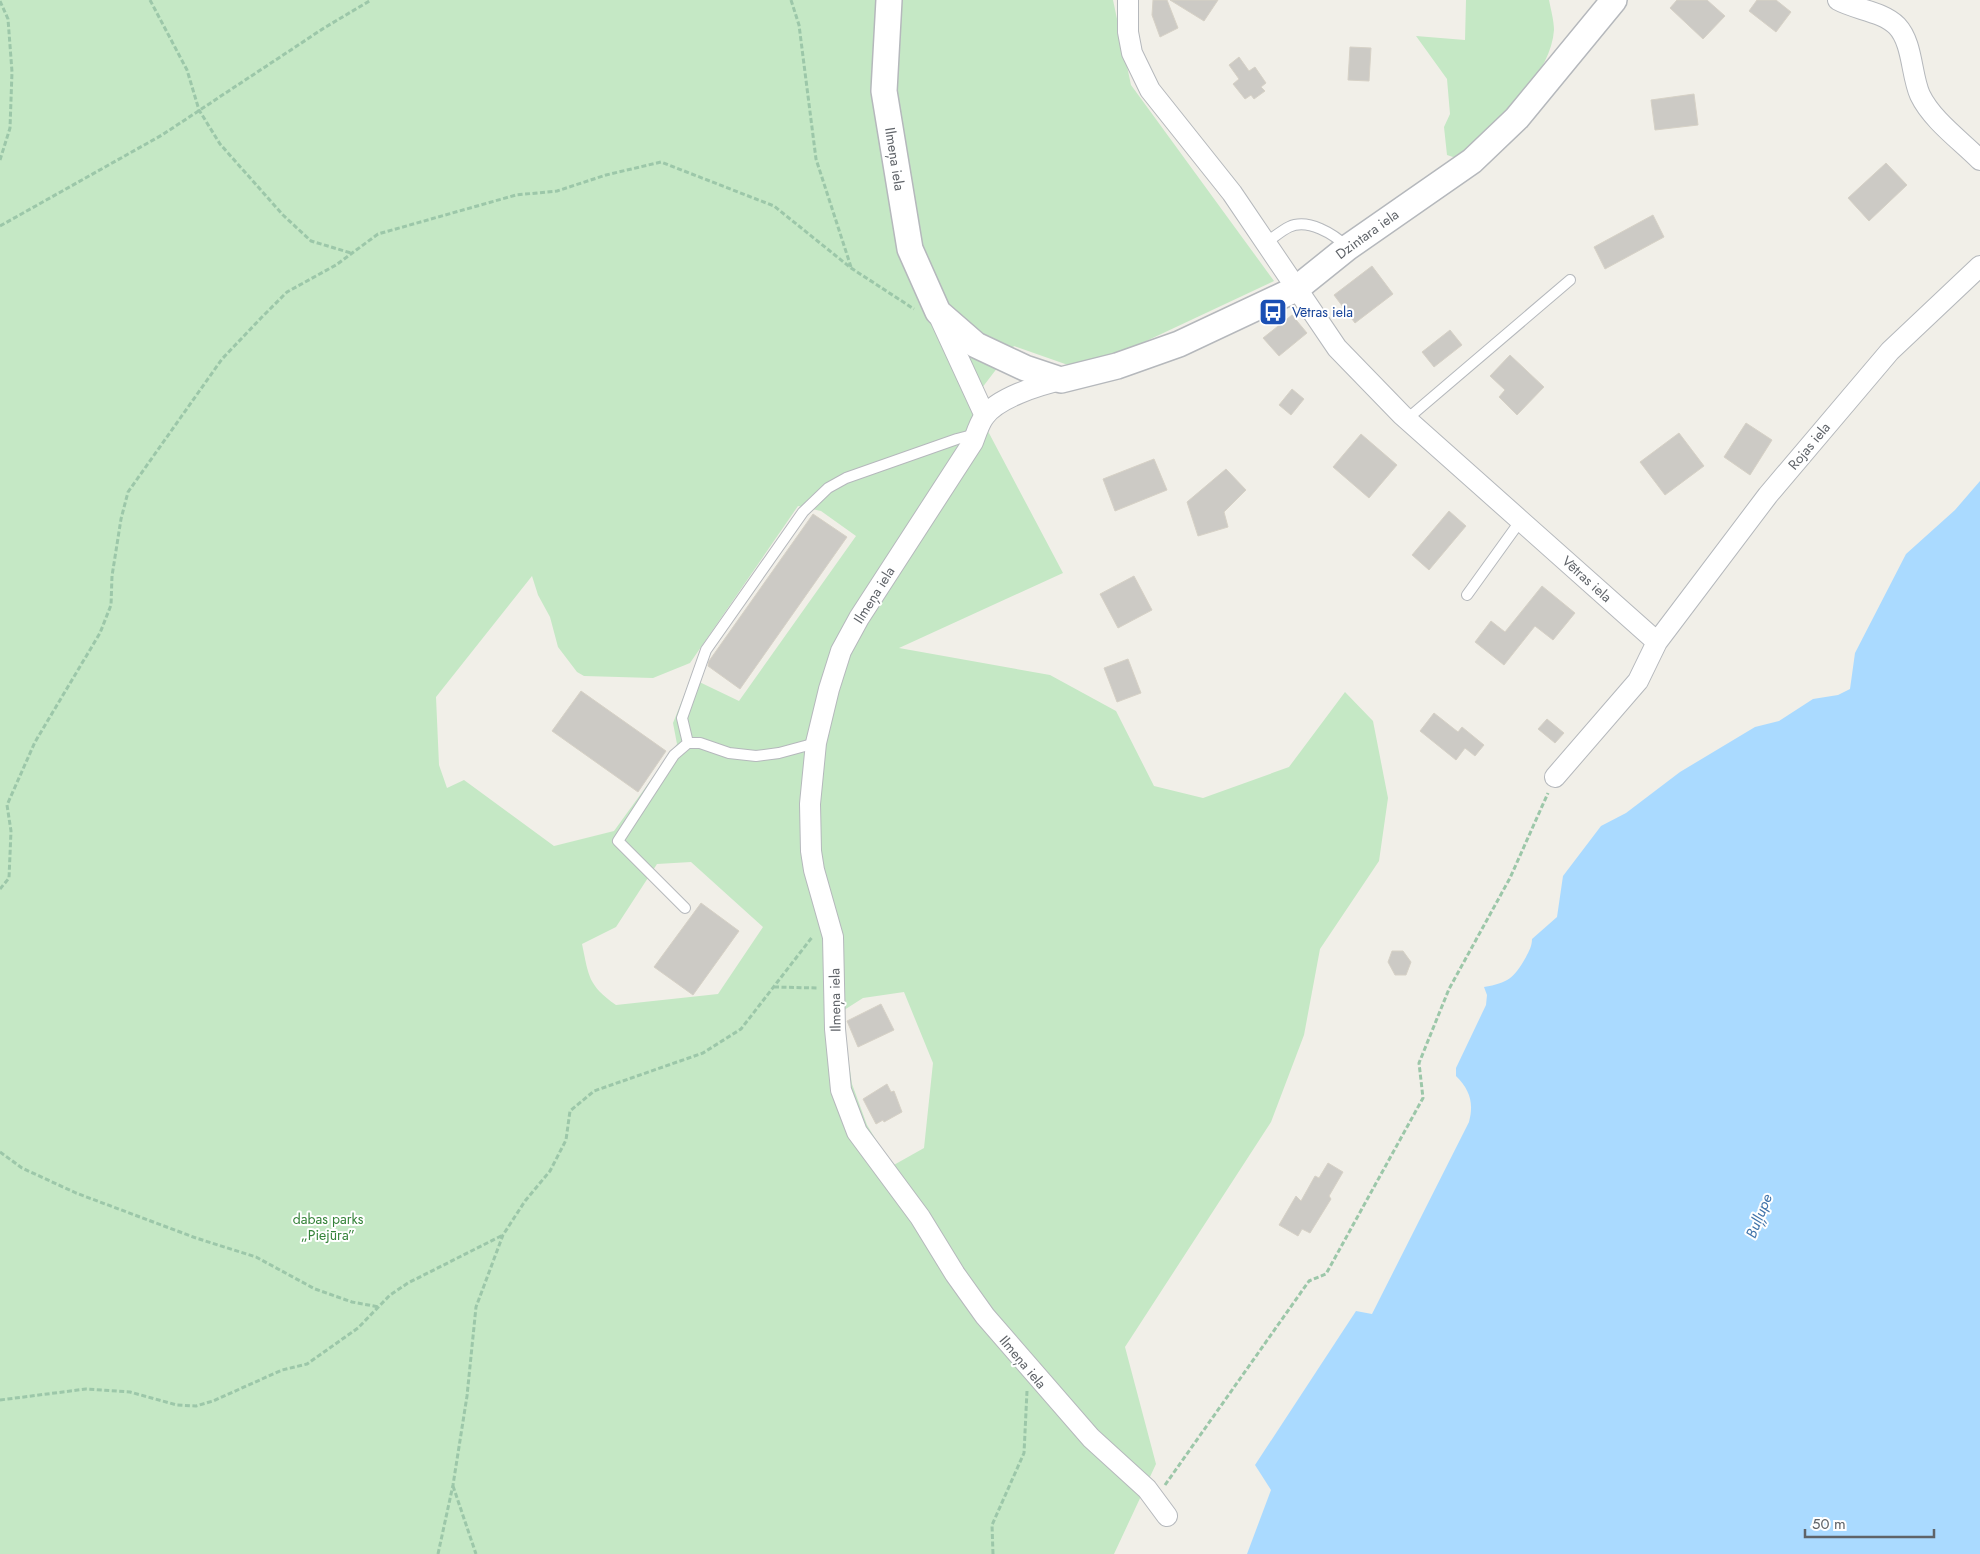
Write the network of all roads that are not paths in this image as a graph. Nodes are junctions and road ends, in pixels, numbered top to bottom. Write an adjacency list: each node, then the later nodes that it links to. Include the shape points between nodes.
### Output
1 (889, 0): 11 (street, Ilmeņa iela, via 884,91 910,249)
2 (1128, 0): 6 (street, Vētras iela, via 1132,53 1146,82 1232,193)
3 (1614, 0): 7 (street, Dzintara iela, via 1517,118 1472,160)
4 (1838, 0): 5 (street, via 1877,15 1898,28 1905,40 1920,95 1932,112)
5 (1980, 160)
6 (1265, 243): 7 (lane, via 1291,226 1312,226 1336,237); 10 (street, Vētras iela)
7 (1347, 248): 10 (street, Dzintara iela)
8 (1980, 266): 18 (street, Rojas iela, via 1884,359 1768,495)
9 (1570, 280): 14 (lane)
10 (1296, 289): 12 (street, Dzintara iela, via 1178,344 1117,366); 14 (street, Vētras iela, via 1337,348)
11 (938, 312): 12 (street, Ilmeņa iela, via 976,345); 13 (street, Ilmeņa iela)
12 (1061, 380): 13 (street, Ilmeņa iela, via 1012,396)
13 (985, 416): 15 (street, Ilmeņa iela)
14 (1407, 419): 16 (street, Vētras iela)
15 (976, 434): 19 (street, Ilmeņa iela, via 841,651 828,689); 20 (lane, via 846,478 828,488 803,512 706,650 682,718)
16 (1521, 520): 17 (lane); 18 (street, Vētras iela)
17 (1467, 595)
18 (1657, 642): 21 (street, Rojas iela, via 1638,681)
19 (816, 743): 20 (lane, via 756,756 729,753 700,743); 23 (street, Ilmeņa iela, via 810,804 811,851 833,937 837,1068 841,1090 857,1132 920,1216 985,1316 1091,1438 1147,1489)
20 (688, 744): 22 (lane, via 674,755 618,841)
21 (1555, 777)
22 (686, 908)
23 (1167, 1516)

